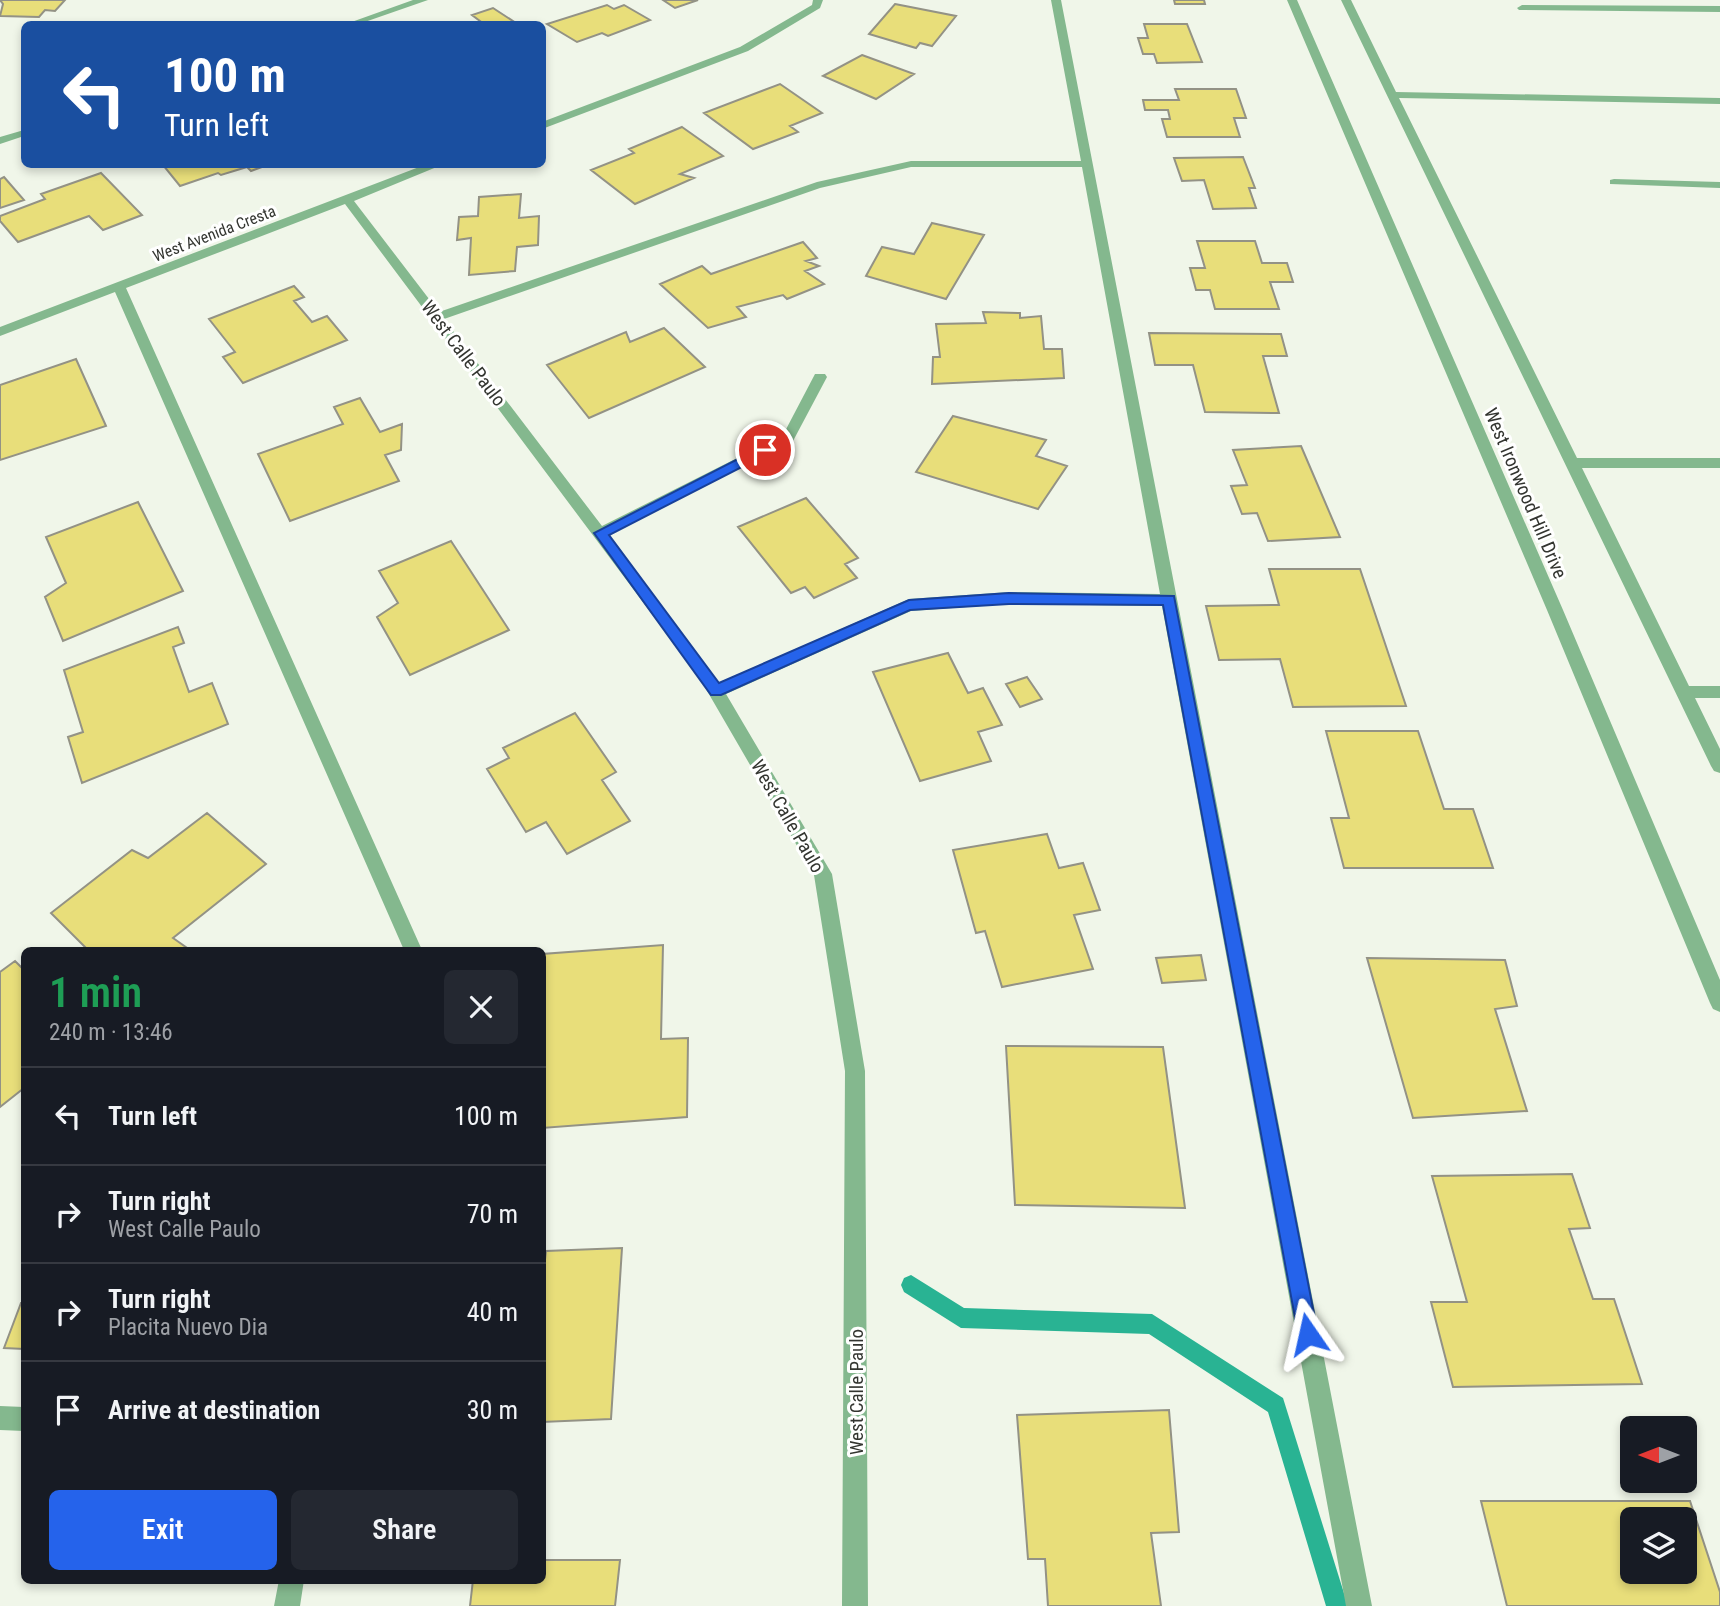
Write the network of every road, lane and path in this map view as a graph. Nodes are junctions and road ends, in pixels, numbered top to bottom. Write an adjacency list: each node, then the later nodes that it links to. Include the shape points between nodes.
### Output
1 (423, 0): 8 (street)
2 (818, 0): 11 (street, via 817,6 744,49)
3 (1056, 0): 14 (street)
4 (1292, 0): 32 (street, West Ironwood Hill Drive)
5 (1346, 0): 9 (street)
6 (1522, 8): 7 (street)
7 (1720, 9)
8 (360, 21)
9 (1393, 95): 10 (street); 23 (street)
10 (1720, 101)
11 (546, 123)
12 (21, 134): 13 (street)
13 (0, 141)
14 (1087, 164): 20 (street, via 911,164 817,185); 26 (street)
15 (428, 168): 18 (street, West Avenida Cresta)
16 (1614, 182): 17 (street)
17 (1720, 185)
18 (347, 199): 19 (street, West Avenida Cresta); 20 (street, West Calle Paulo)
19 (119, 286): 21 (street, West Avenida Cresta); 31 (street)
20 (436, 317): 25 (street, West Calle Paulo)
21 (0, 332)
22 (821, 377): 25 (street, via 788,438)
23 (1570, 463): 24 (street); 28 (street)
24 (1720, 463)
25 (601, 533): 27 (street, West Calle Paulo)
26 (1169, 600): 27 (street, via 1009,598 909,605); 38 (street)
27 (716, 691): 37 (street, West Calle Paulo, via 823,874 855,1071)
28 (1685, 692): 29 (street); 30 (street)
29 (1720, 692)
30 (1720, 766)
31 (412, 947)
32 (1720, 1003)
33 (0, 1418): 34 (street)
34 (21, 1419)
35 (291, 1584): 36 (street)
36 (287, 1606)
37 (855, 1606)
38 (1359, 1606)

